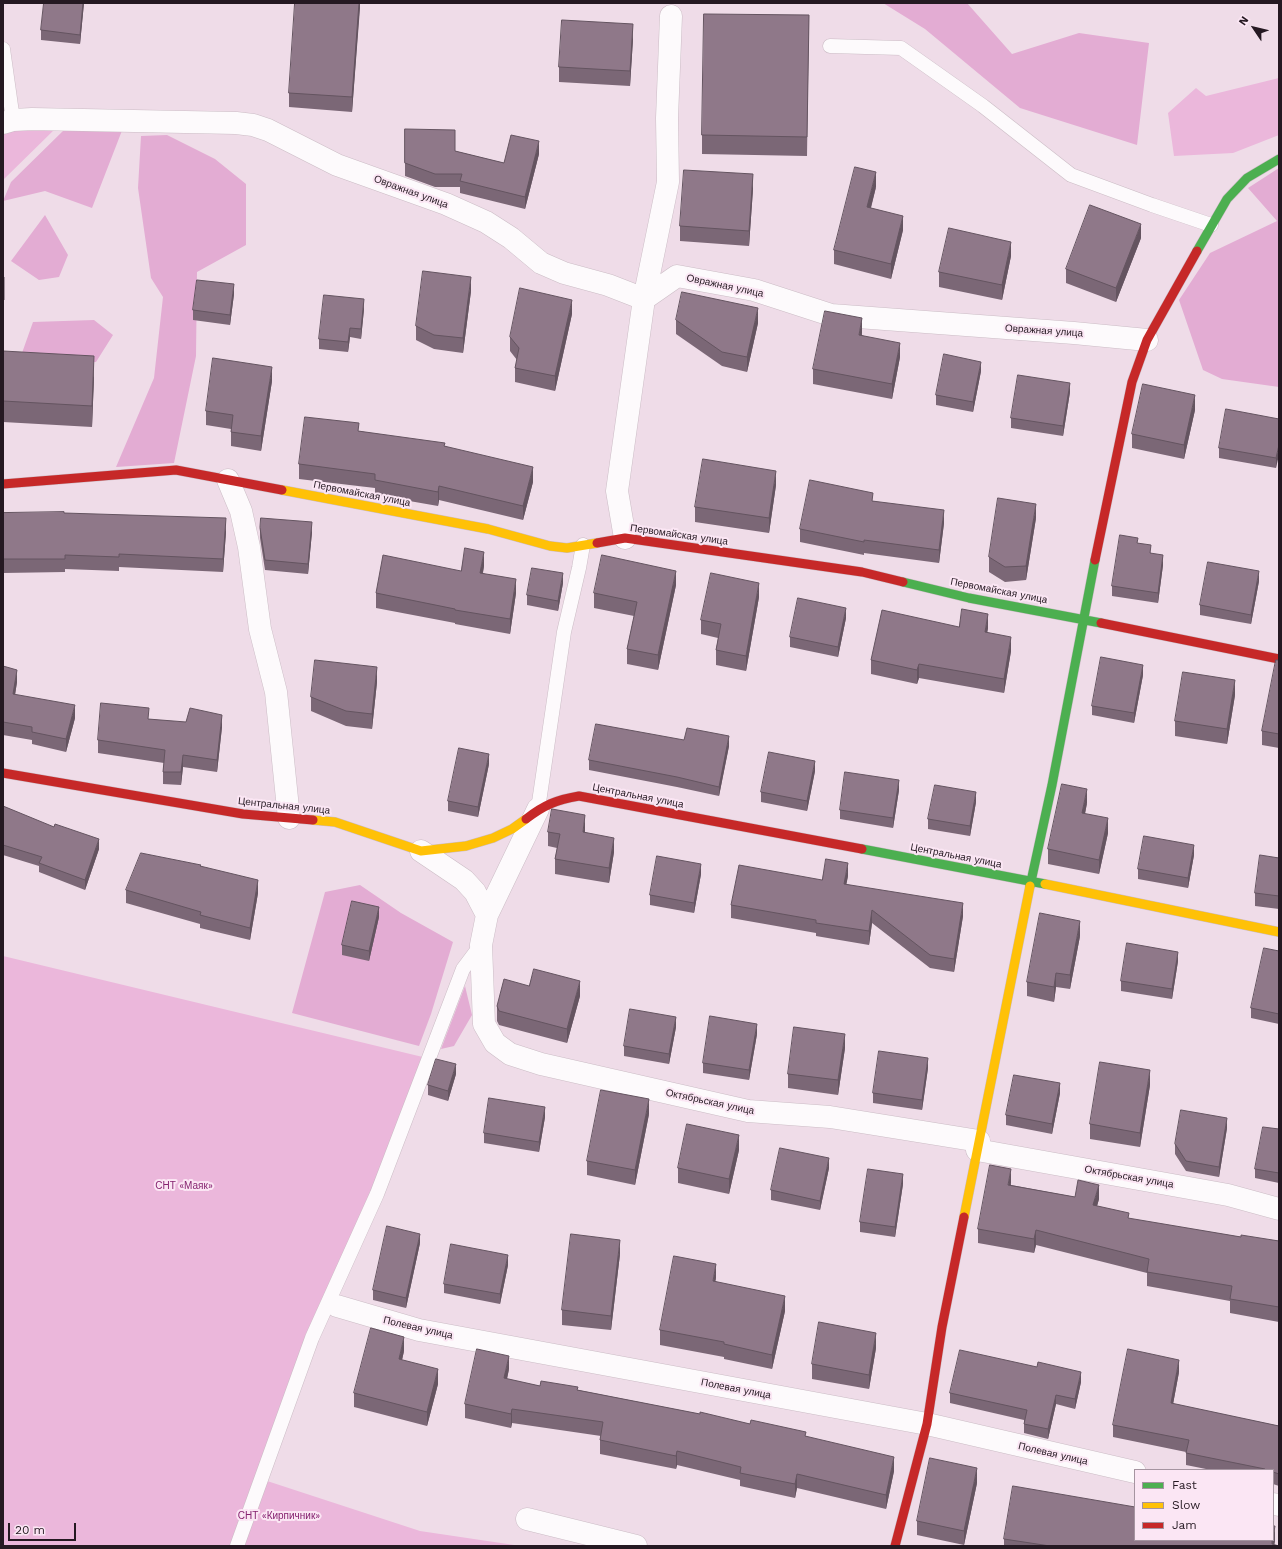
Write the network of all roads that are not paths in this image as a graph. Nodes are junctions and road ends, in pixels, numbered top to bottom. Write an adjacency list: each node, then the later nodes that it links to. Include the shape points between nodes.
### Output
1 (671, 16): 7 (street, via 667,118 668,182)
2 (830, 46): 6 (lane, via 901,48 983,106 1071,175)
3 (3, 49): 4 (lane)
4 (8, 122): 7 (street, Овражная улица, via 53,119 236,123 268,130 337,165 446,204 486,222 511,238 541,263)
5 (1279, 159): 6 (street, via 1247,178 1227,198)
6 (1211, 225): 8 (street)
7 (644, 299): 8 (street, Овражная улица, via 677,276 754,290 831,315); 11 (street, via 617,491)
8 (1147, 340): 13 (street, via 1132,382)
9 (228, 480): 10 (street, Первомайская улица, via 176,470); 12 (street, Первомайская улица, via 488,529 550,546 567,548); 17 (street, via 241,511 249,547 260,629 276,692)
10 (3, 484)
11 (625, 538): 12 (street, Первомайская улица); 13 (street, Первомайская улица, via 862,572 969,598)
12 (582, 545): 16 (lane, via 564,632)
13 (1083, 619): 14 (street, Первомайская улица); 19 (street)
14 (1279, 659)
15 (3, 773): 17 (street, Центральная улица, via 243,814)
16 (538, 809): 18 (street, Центральная улица, via 512,829 493,838 466,846); 19 (street, Центральная улица, via 560,799 579,796); 20 (street)
17 (289, 818): 18 (street, Центральная улица, via 334,822)
18 (421, 851): 20 (street, via 464,880 475,892)
19 (1031, 881): 21 (street, Центральная улица); 23 (street)
20 (488, 915): 22 (street)
21 (1279, 932)
22 (481, 945): 23 (street, Октябрьская улица, via 484,1024 495,1043 510,1054 541,1064 748,1111 830,1117); 25 (lane, via 463,969)
23 (978, 1146): 24 (street, Октябрьская улица, via 1228,1195); 26 (street, via 942,1327)
24 (1279, 1208)
25 (332, 1305): 26 (street, Полевая улица, via 419,1330); 30 (lane, via 312,1338)
26 (928, 1424): 27 (street, Полевая улица); 32 (street)
27 (1134, 1472)
28 (527, 1519): 29 (street)
29 (589, 1540): 31 (street)
30 (237, 1546)
31 (636, 1546)
32 (895, 1546)

